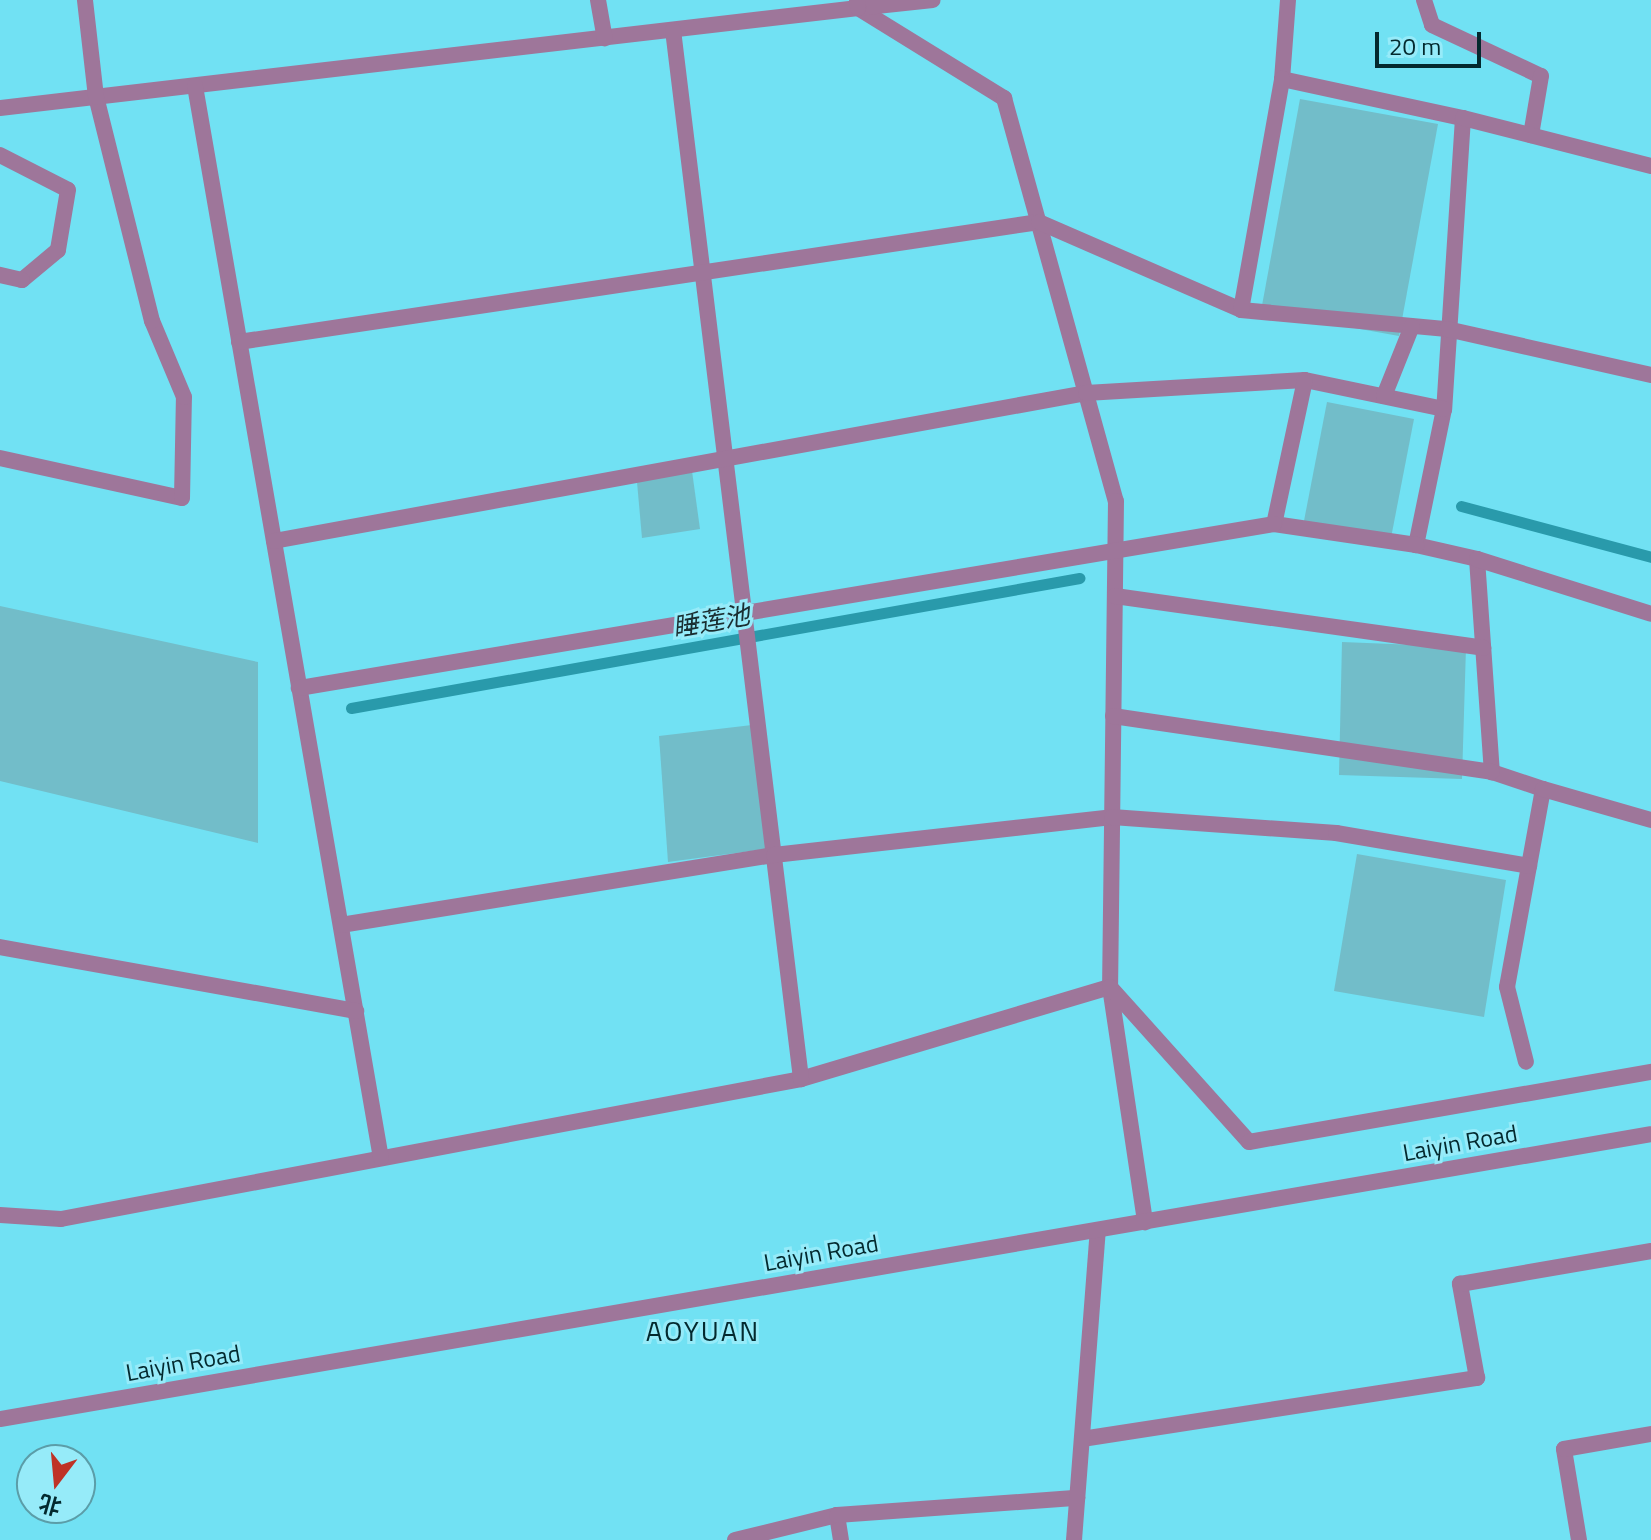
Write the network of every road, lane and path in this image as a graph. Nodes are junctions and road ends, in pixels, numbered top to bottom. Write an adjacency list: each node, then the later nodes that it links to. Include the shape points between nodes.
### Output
1 (85, 0): 11 (street)
2 (598, 0): 8 (street)
3 (933, 0): 6 (street)
4 (1288, 0): 9 (street)
5 (1424, 0): 14 (street, via 1432,25 1541,76)
6 (858, 4): 7 (street); 17 (street, via 1004,98)
7 (673, 30): 8 (street); 19 (street)
8 (605, 38): 10 (street)
9 (1282, 79): 13 (street); 20 (street)
10 (195, 86): 11 (street); 23 (street)
11 (96, 97): 12 (street); 29 (street, via 152,321 184,397 182,498)
12 (0, 108)
13 (1463, 118): 14 (street); 22 (street)
14 (1531, 135): 16 (street)
15 (0, 155): 18 (street, via 68,190 58,250 22,280)
16 (1651, 166)
17 (1039, 222): 19 (street); 20 (street); 26 (street)
18 (0, 275)
19 (703, 276): 23 (street); 30 (street)
20 (1241, 310): 21 (street)
21 (1412, 326): 22 (street); 27 (street)
22 (1447, 329): 24 (street); 28 (street)
23 (239, 342): 32 (street)
24 (1651, 375)
25 (1305, 380): 26 (street); 27 (street); 31 (street)
26 (1086, 393): 30 (street); 34 (street, via 1116,501)
27 (1384, 396): 28 (street)
28 (1444, 409): 33 (street)
29 (0, 458)
30 (725, 459): 32 (street); 37 (street)
31 (1274, 524): 33 (street); 34 (street)
32 (274, 541): 40 (street)
33 (1416, 545): 35 (street)
34 (1115, 549): 36 (street); 37 (street)
35 (1477, 559): 38 (street); 39 (street)
36 (1115, 596): 39 (street); 41 (street)
37 (744, 614): 40 (street); 46 (street)
38 (1651, 614)
39 (1483, 648): 42 (street)
40 (299, 688): 48 (street)
41 (1113, 716): 42 (street); 44 (street)
42 (1492, 772): 43 (street)
43 (1543, 789): 45 (street); 47 (street)
44 (1112, 817): 46 (street); 47 (street, via 1336,833); 50 (street)
45 (1651, 820)
46 (774, 855): 48 (street); 54 (street)
47 (1529, 866): 52 (street, via 1507,987)
48 (341, 925): 51 (street)
49 (0, 947): 51 (street)
50 (1110, 987): 53 (street, via 1249,1142); 54 (street); 58 (street)
51 (356, 1011): 56 (street)
52 (1526, 1062)
53 (1651, 1072)
54 (801, 1079): 56 (street)
55 (1651, 1134): 58 (street, Laiyin Road)
56 (381, 1158): 57 (street, via 61,1219)
57 (0, 1215)
58 (1145, 1222): 59 (street, Laiyin Road)
59 (1098, 1230): 61 (street, Laiyin Road); 63 (street)
60 (1651, 1251): 63 (street, via 1460,1284 1477,1378)
61 (0, 1419)
62 (1651, 1434): 69 (street, via 1564,1449)
63 (1082, 1439): 64 (street)
64 (1077, 1498): 65 (street); 68 (street)
65 (837, 1515): 66 (street); 67 (street)
66 (735, 1540)
67 (841, 1540)
68 (1074, 1540)
69 (1579, 1540)

